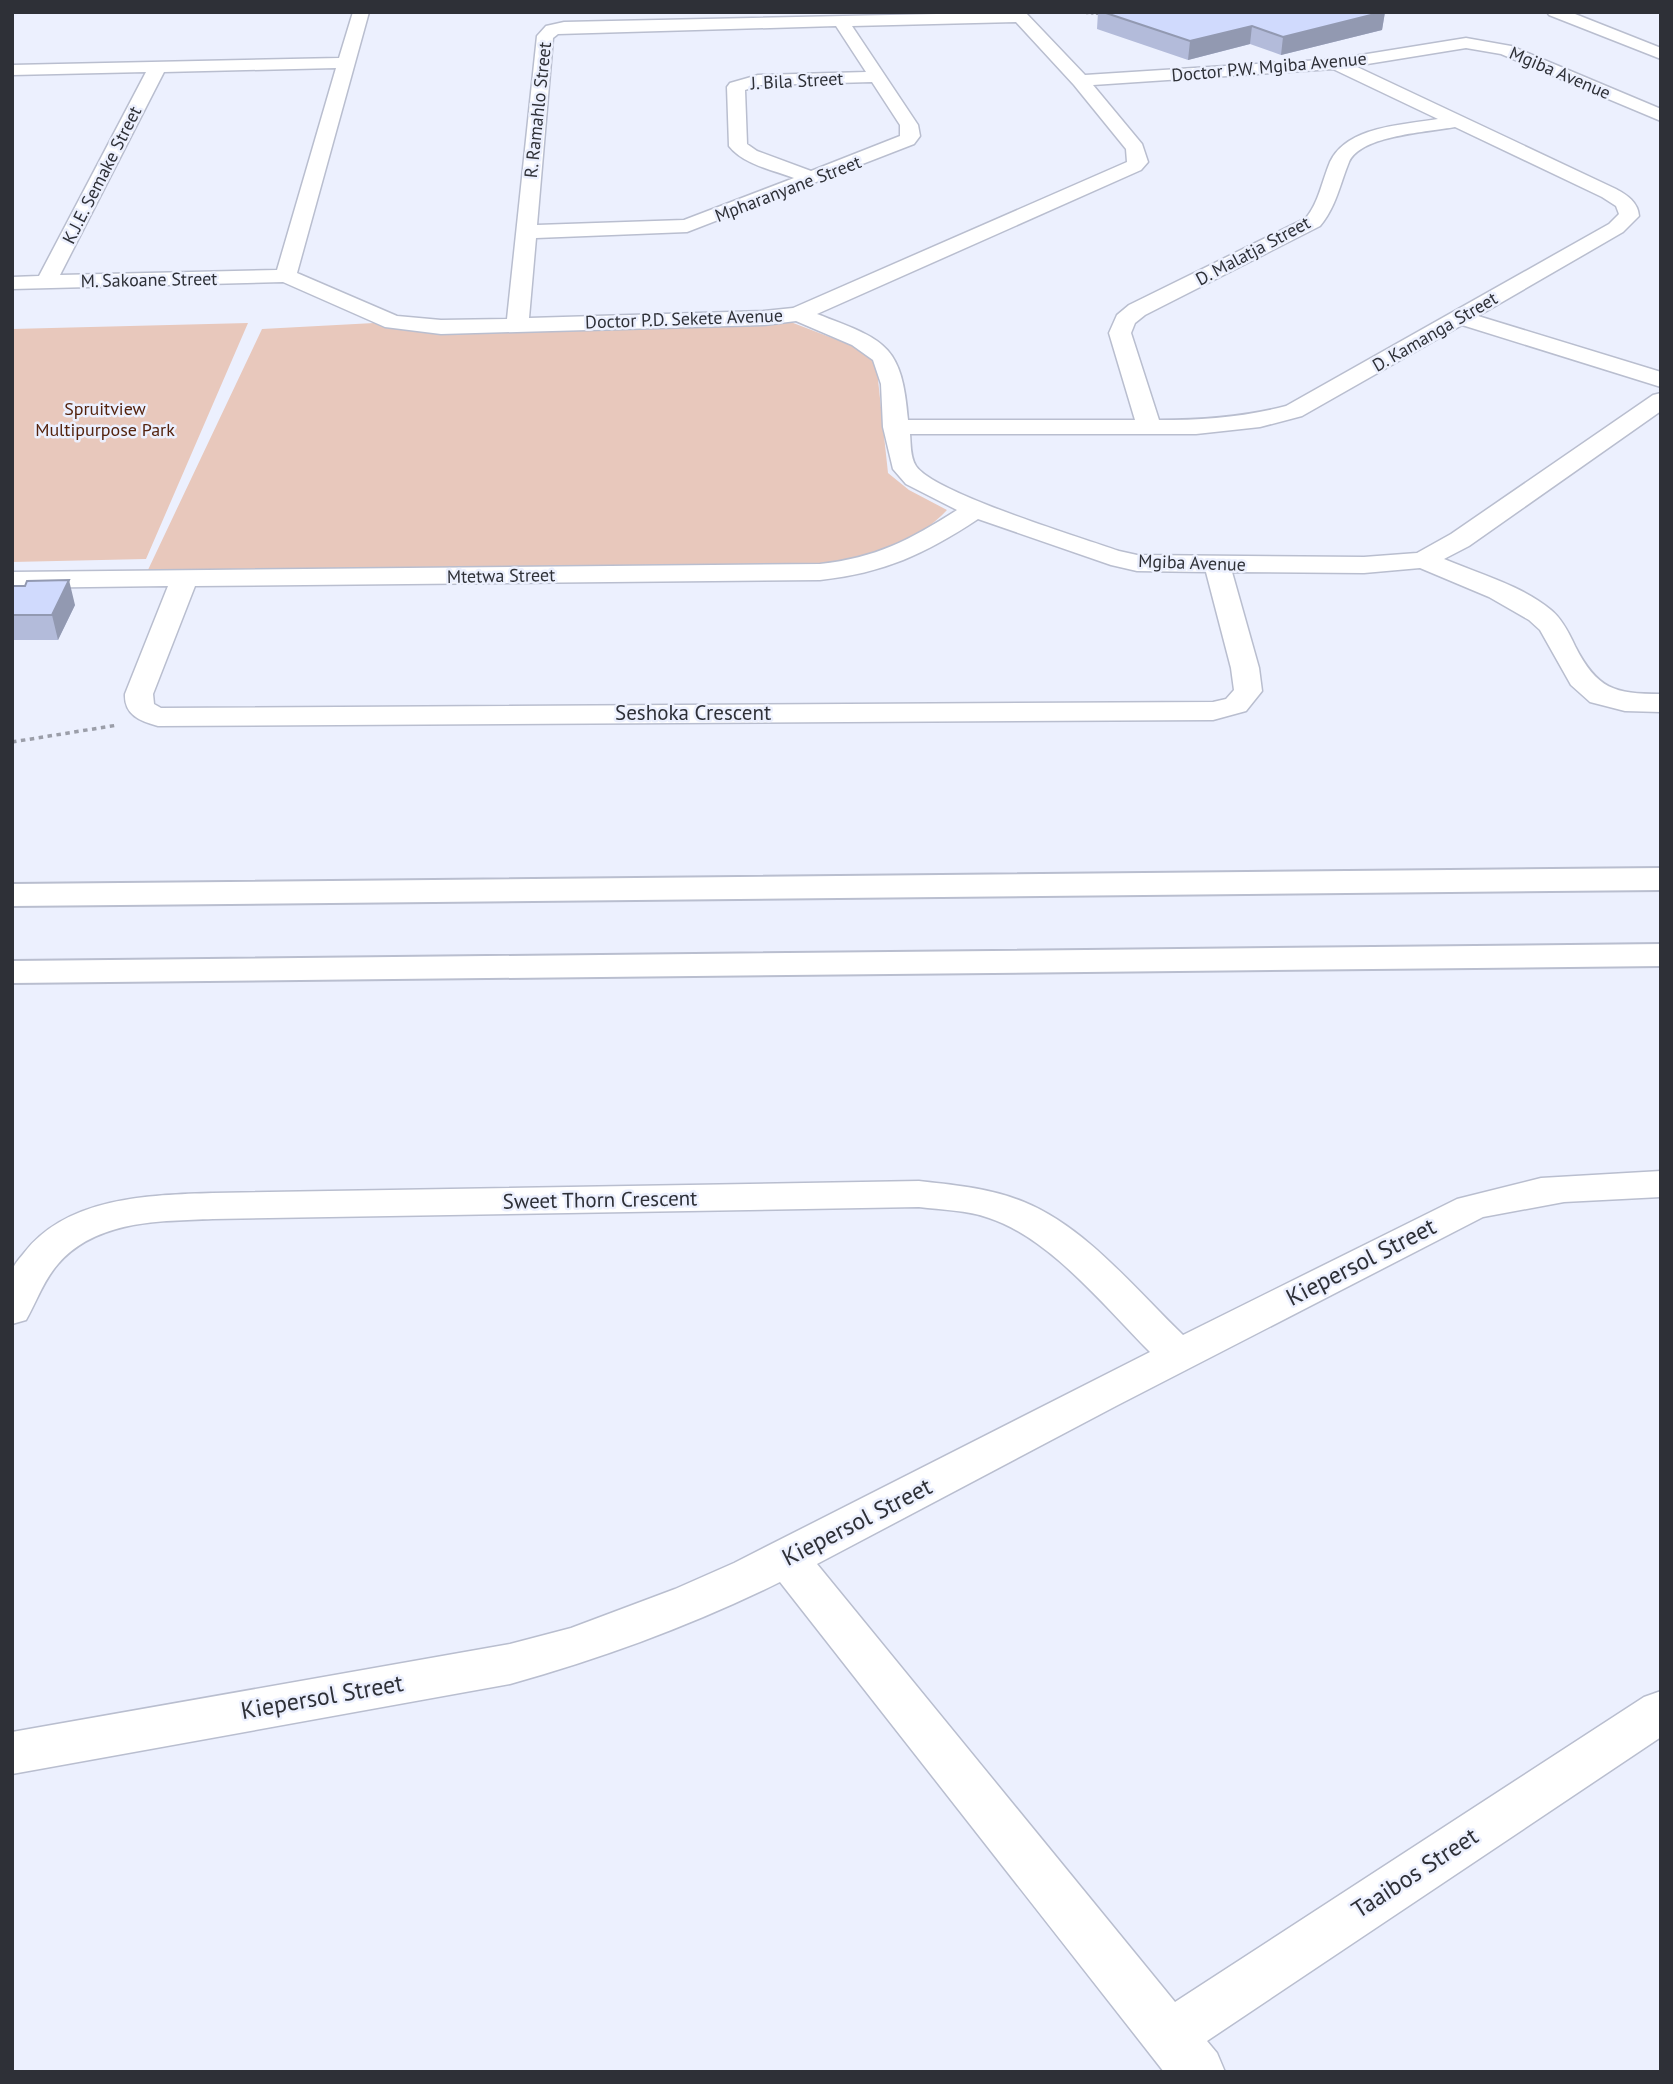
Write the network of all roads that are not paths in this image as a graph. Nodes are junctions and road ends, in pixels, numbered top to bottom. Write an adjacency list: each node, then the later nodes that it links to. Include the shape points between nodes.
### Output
1 (362, 12): 9 (street)
2 (1555, 12): 7 (street)
3 (1018, 15): 4 (street, R. Ramahlo Street); 14 (street, Doctor P.D. Sekete Avenue)
4 (841, 21): 13 (street, Mpharanyane Street); 18 (street, R. Ramahlo Street, via 564,27 546,33)
5 (1661, 42): 7 (street)
6 (1457, 44): 10 (street, Doctor P.W. Mgiba Avenue); 15 (street, Mgiba Avenue, via 1505,50)
7 (1640, 46): 8 (street)
8 (1661, 54)
9 (347, 63): 11 (street); 19 (street)
10 (1336, 64): 14 (street, Doctor P.W. Mgiba Avenue); 16 (street, D. Kamanga Street)
11 (158, 68): 12 (street); 20 (street, K.J.E. Semake Street)
12 (12, 70)
13 (876, 78): 17 (street, Mpharanyane Street, via 909,125 911,136 900,145); 17 (street, J. Bila Street, via 758,80 736,87 738,146 750,155)
14 (1080, 81): 22 (street, Doctor P.D. Sekete Avenue, via 1135,148 1138,162 1134,166)
15 (1661, 116)
16 (1454, 122): 23 (street, D. Kamanga Street, via 1609,193 1629,210 1629,216 1616,228); 27 (street, D. Malatja Street, via 1354,144 1337,167 1322,211 1313,222 1125,320 1120,333)
17 (813, 178): 18 (street, Mpharanyane Street, via 687,226)
18 (525, 232): 24 (street, R. Ramahlo Street)
19 (286, 276): 20 (street, M. Sakoane Street); 24 (street, Doctor P.D. Sekete Avenue, via 393,323)
20 (46, 282): 21 (street, M. Sakoane Street)
21 (12, 283)
22 (798, 314): 24 (street, Doctor P.D. Sekete Avenue); 28 (street, Mgiba Avenue, via 864,343 887,362)
23 (1460, 317): 25 (street); 27 (street, D. Kamanga Street, via 1294,411 1221,426)
24 (517, 325)
25 (1661, 380)
26 (1661, 400): 30 (street, Mgiba Avenue, via 1460,540)
27 (1149, 426): 28 (street, D. Kamanga Street)
28 (895, 427): 29 (street, Mgiba Avenue, via 901,460 915,480)
29 (975, 509): 31 (street, Mgiba Avenue, via 1111,556 1137,562); 32 (street, Mtetwa Street, via 909,551 843,570)
30 (1423, 560): 31 (street, Mgiba Avenue, via 1374,565); 34 (street, via 1540,615 1555,631 1581,682 1593,692 1620,702)
31 (1217, 565): 32 (street, Seshoka Crescent, via 1248,691 1236,705 1221,710 176,719 143,712 138,704)
32 (184, 579): 33 (street, Mtetwa Street)
33 (12, 580)
34 (1661, 703)
35 (1661, 879): 36 (highway)
36 (12, 895)
37 (1661, 955): 38 (highway)
38 (12, 972)
39 (1661, 1184): 41 (street, Kiepersol Street, via 1549,1188 1470,1208)
40 (12, 1310): 41 (street, Sweet Thorn Crescent, via 31,1269 48,1248 91,1223 145,1210 919,1194 969,1200 1023,1217 1075,1255)
41 (1178, 1355): 42 (street, Kiepersol Street)
42 (787, 1559): 44 (street, Kiepersol Street, via 635,1625 557,1653); 45 (street)
43 (1661, 1711): 45 (street, Taaibos Street)
44 (12, 1753)
45 (1184, 2053)

